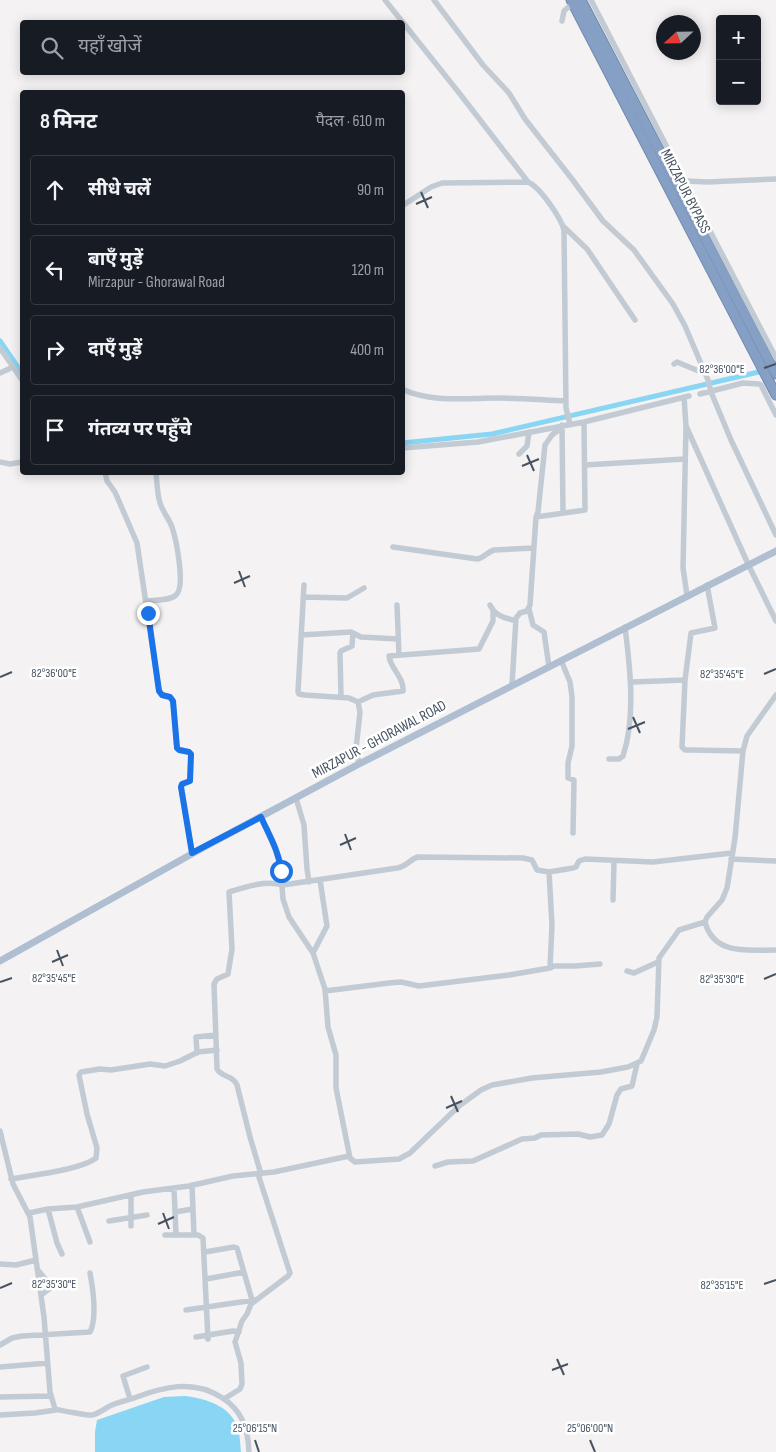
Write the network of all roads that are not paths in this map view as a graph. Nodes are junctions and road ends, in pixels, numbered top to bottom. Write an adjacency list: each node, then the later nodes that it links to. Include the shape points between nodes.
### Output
1 (385, 0): 5 (street)
2 (434, 0): 21 (street, via 483,65 509,93 603,221 643,261 681,318)
3 (591, 0): 10 (street)
4 (575, 1): 6 (street, via 564,11); 19 (highway, MIRZAPUR BYPASS); 24 (highway, MIRZAPUR BYPASS)
5 (401, 20)
6 (562, 21)
7 (405, 25): 9 (street)
8 (776, 179): 10 (street)
9 (528, 182): 11 (street, via 442,183); 12 (street, via 540,192)
10 (685, 182): 15 (street)
11 (405, 204)
12 (563, 226): 13 (street, via 587,249); 25 (street)
13 (635, 320)
14 (0, 348): 17 (street)
15 (776, 358)
16 (674, 364): 21 (street, via 677,362)
17 (13, 367): 18 (street); 20 (street)
18 (0, 373)
19 (776, 374)
20 (20, 377)
21 (709, 383): 23 (street); 26 (street, via 759,384); 42 (street, via 748,479)
22 (405, 390): 25 (street, via 417,395 453,399)
23 (700, 394)
24 (776, 395)
25 (566, 401): 27 (street)
26 (776, 415)
27 (569, 421): 28 (street); 30 (street)
28 (584, 422): 29 (street, via 686,396); 37 (street)
29 (686, 426): 34 (street); 46 (street)
30 (562, 427): 31 (street); 40 (street); 41 (street, via 545,445)
31 (529, 432): 32 (street, via 478,442); 33 (street, via 527,446)
32 (405, 448)
33 (519, 454)
34 (685, 459): 37 (street); 50 (street, via 683,568)
35 (0, 462): 36 (street)
36 (20, 462)
37 (585, 465): 40 (street, via 585,510)
38 (106, 475): 52 (street, via 137,543)
39 (156, 475): 52 (street, via 160,504 170,522 176,545 179,588 174,597)
40 (563, 513): 41 (street)
41 (536, 517): 44 (street)
42 (776, 535)
43 (393, 547): 44 (street, via 477,559 494,550)
44 (534, 548): 55 (street)
45 (776, 551): 46 (main road, MIRZAPUR - GHORAWAL ROAD)
46 (748, 564): 48 (main road, MIRZAPUR - GHORAWAL ROAD); 57 (street)
47 (304, 585): 51 (street)
48 (708, 585): 50 (main road, MIRZAPUR - GHORAWAL ROAD); 66 (street, via 715,628 691,633)
49 (364, 588): 51 (street, via 347,598)
50 (687, 596): 59 (main road, MIRZAPUR - GHORAWAL ROAD)
51 (303, 597): 61 (street)
52 (146, 602): 78 (street, via 159,691 173,701 177,748 191,754 190,781 181,787)
53 (397, 605): 62 (street)
54 (490, 605): 56 (street)
55 (529, 609): 58 (street, via 517,616); 65 (street, via 533,626 544,632)
56 (493, 611): 58 (street); 63 (street, via 493,621 478,649)
57 (776, 621)
58 (515, 622): 68 (street)
59 (625, 627): 64 (main road, MIRZAPUR - GHORAWAL ROAD); 67 (street)
60 (353, 633): 61 (street); 62 (street, via 361,637); 70 (street, via 352,646 340,653)
61 (301, 635): 70 (street, via 298,693)
62 (398, 639): 63 (street)
63 (399, 655): 71 (street, via 388,657 400,678 403,691 373,695)
64 (561, 660): 65 (main road, MIRZAPUR - GHORAWAL ROAD); 77 (street, via 572,697 572,746 567,770 568,778 574,780)
65 (549, 667): 68 (main road, MIRZAPUR - GHORAWAL ROAD)
66 (686, 680): 67 (street); 72 (street, via 682,748)
67 (632, 682): 73 (street, via 626,748 621,758)
68 (512, 685): 74 (main road, MIRZAPUR - GHORAWAL ROAD)
69 (776, 695): 72 (street, via 750,730)
70 (341, 697): 71 (street)
71 (358, 702): 74 (street, via 356,749)
72 (743, 750): 79 (street)
73 (608, 758)
74 (359, 764): 75 (main road, MIRZAPUR - GHORAWAL ROAD)
75 (296, 798): 76 (main road, MIRZAPUR - GHORAWAL ROAD); 84 (street, via 304,825)
76 (261, 817): 78 (main road, MIRZAPUR - GHORAWAL ROAD); 85 (street, via 280,860)
77 (573, 833)
78 (192, 853): 90 (main road, MIRZAPUR - GHORAWAL ROAD)
79 (732, 856): 80 (street, via 654,862); 81 (street); 87 (street, via 726,895)
80 (614, 860): 82 (street, via 583,859 575,868); 86 (street)
81 (776, 861)
82 (549, 872): 83 (street, via 537,870 532,860 523,858 418,858 404,866); 93 (street)
83 (320, 880): 84 (street); 89 (street, via 327,926)
84 (310, 882): 85 (street)
85 (283, 885): 89 (street, via 289,917); 96 (street, via 254,885 229,892 232,949 228,974 214,984)
86 (613, 900)
87 (705, 922): 88 (street, via 708,932 722,944 746,951); 91 (street, via 679,930 660,954)
88 (776, 950)
89 (313, 953): 95 (street)
90 (0, 961)
91 (658, 962): 94 (street, via 634,973); 99 (street, via 658,1017 645,1056)
92 (600, 964): 93 (street)
93 (550, 968): 95 (street, via 418,986 401,982)
94 (627, 971)
95 (325, 991): 101 (street, via 328,1027 336,1055 336,1088)
96 (216, 1036): 97 (street); 98 (street, via 196,1037)
97 (217, 1050): 98 (street); 103 (street, via 218,1071 233,1078 237,1085)
98 (197, 1053): 104 (street, via 169,1066 150,1064 81,1072 87,1114 97,1148 96,1158 76,1166)
99 (637, 1064): 101 (street, via 593,1073 492,1085 466,1100 404,1157 355,1162); 102 (street, via 632,1086 621,1089 617,1095 609,1124 602,1135 541,1135 522,1139 473,1161)
100 (0, 1131): 104 (street)
101 (349, 1156): 103 (street)
102 (436, 1166)
103 (260, 1174): 105 (street); 132 (street, via 290,1273)
104 (12, 1179): 112 (street)
105 (192, 1185): 106 (street); 110 (street)
106 (174, 1188): 107 (street); 111 (street)
107 (131, 1194): 108 (street); 114 (street)
108 (78, 1207): 109 (street); 120 (street)
109 (48, 1209): 112 (street); 122 (street)
110 (193, 1209): 111 (street); 119 (street)
111 (175, 1212): 118 (street)
112 (28, 1213): 123 (street)
113 (148, 1215): 114 (street)
114 (131, 1217): 115 (street); 116 (street)
115 (109, 1221)
116 (131, 1226)
117 (165, 1235): 118 (street)
118 (176, 1235): 119 (street)
119 (194, 1235): 121 (street, via 203,1238)
120 (90, 1242)
121 (205, 1252): 126 (street, via 236,1247); 128 (street)
122 (62, 1254)
123 (36, 1260): 124 (street, via 16,1265); 125 (street)
124 (0, 1264)
125 (37, 1269): 130 (street); 131 (street)
126 (244, 1272): 128 (street); 132 (street)
127 (90, 1273): 136 (street, via 94,1303 91,1331 86,1334)
128 (206, 1279): 133 (street)
129 (58, 1282): 130 (street)
130 (51, 1286): 131 (street)
131 (41, 1295): 136 (street)
132 (253, 1300): 133 (street); 135 (street)
133 (207, 1307): 134 (street); 138 (street)
134 (186, 1310)
135 (239, 1332): 138 (street); 146 (street, via 235,1342 242,1384 240,1389)
136 (46, 1334): 139 (street, via 17,1337); 140 (street)
137 (196, 1337): 138 (street)
138 (208, 1337)
139 (0, 1345)
140 (48, 1363): 142 (street); 143 (street)
141 (147, 1366): 145 (street, via 123,1376)
142 (0, 1367)
143 (51, 1396): 144 (street); 147 (street)
144 (0, 1397)
145 (130, 1399): 146 (street, via 176,1386 194,1386); 147 (street, via 89,1416)
146 (224, 1399): 149 (street, via 243,1420)
147 (56, 1410): 148 (street)
148 (0, 1414)
149 (249, 1452)

